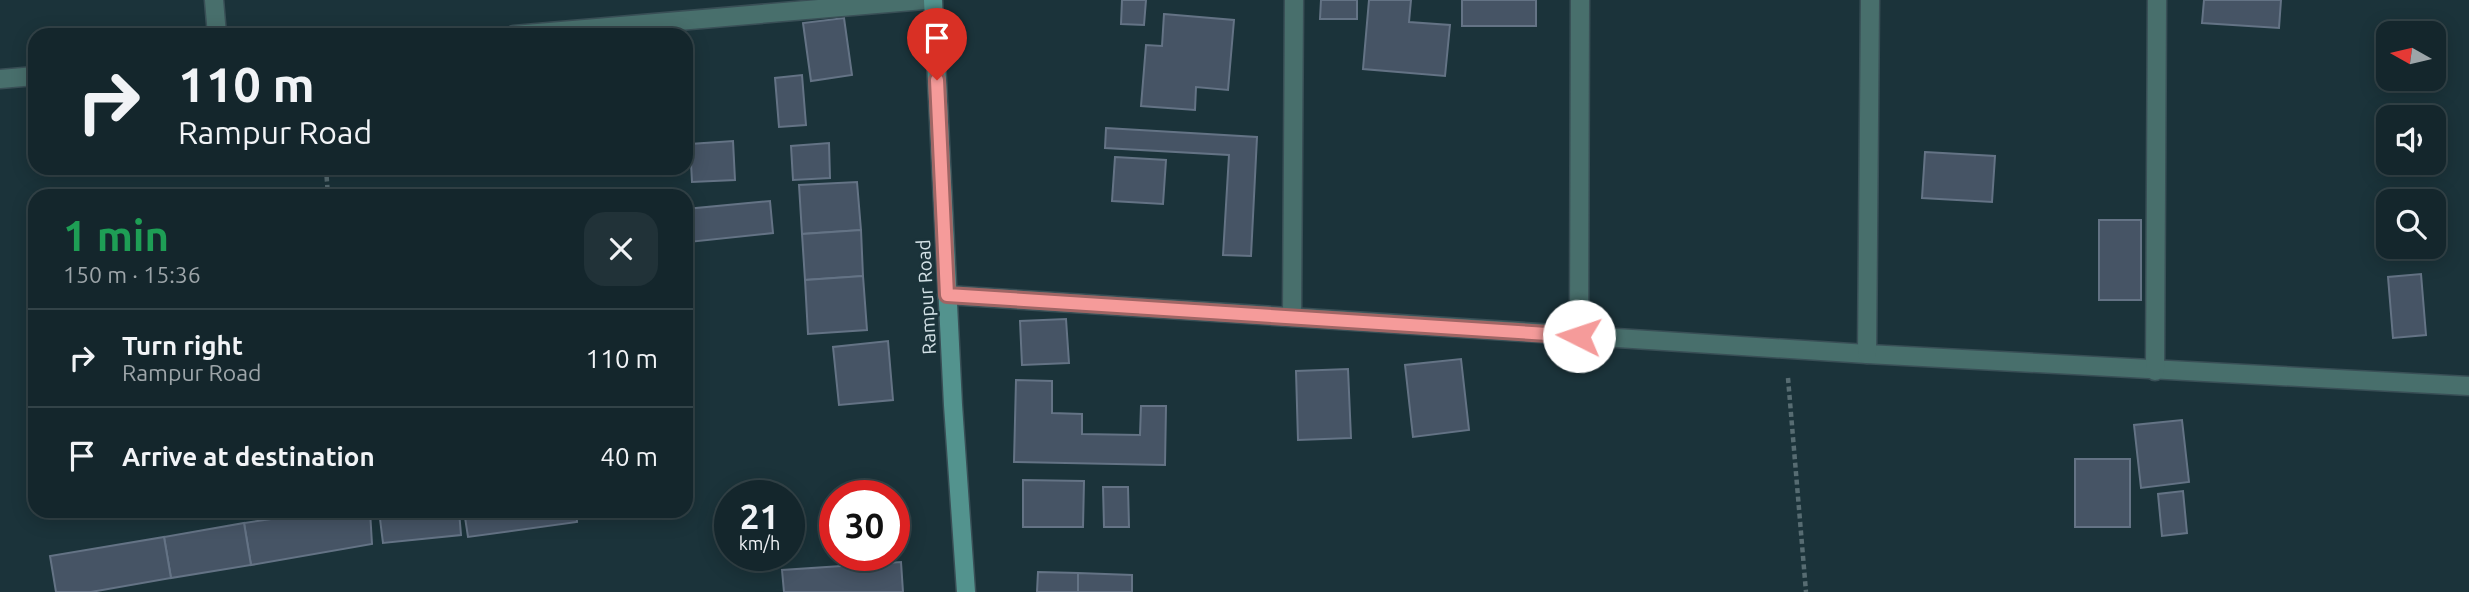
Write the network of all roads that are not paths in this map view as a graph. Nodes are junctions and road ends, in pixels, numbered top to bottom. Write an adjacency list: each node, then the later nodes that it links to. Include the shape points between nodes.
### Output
1 (214, 0): 8 (street)
2 (924, 0): 9 (street)
3 (933, 0): 12 (main road, Rampur Road)
4 (1294, 0): 13 (street)
5 (1580, 0): 14 (street)
6 (1870, 0): 15 (street)
7 (2157, 0): 16 (street)
8 (216, 28)
9 (596, 28)
10 (28, 77): 11 (street)
11 (0, 79)
12 (947, 295): 13 (street); 18 (main road, Rampur Road)
13 (1292, 317): 14 (street)
14 (1579, 336): 15 (street)
15 (1867, 354): 16 (street)
16 (2155, 371): 17 (street)
17 (2469, 386)
18 (966, 592)

